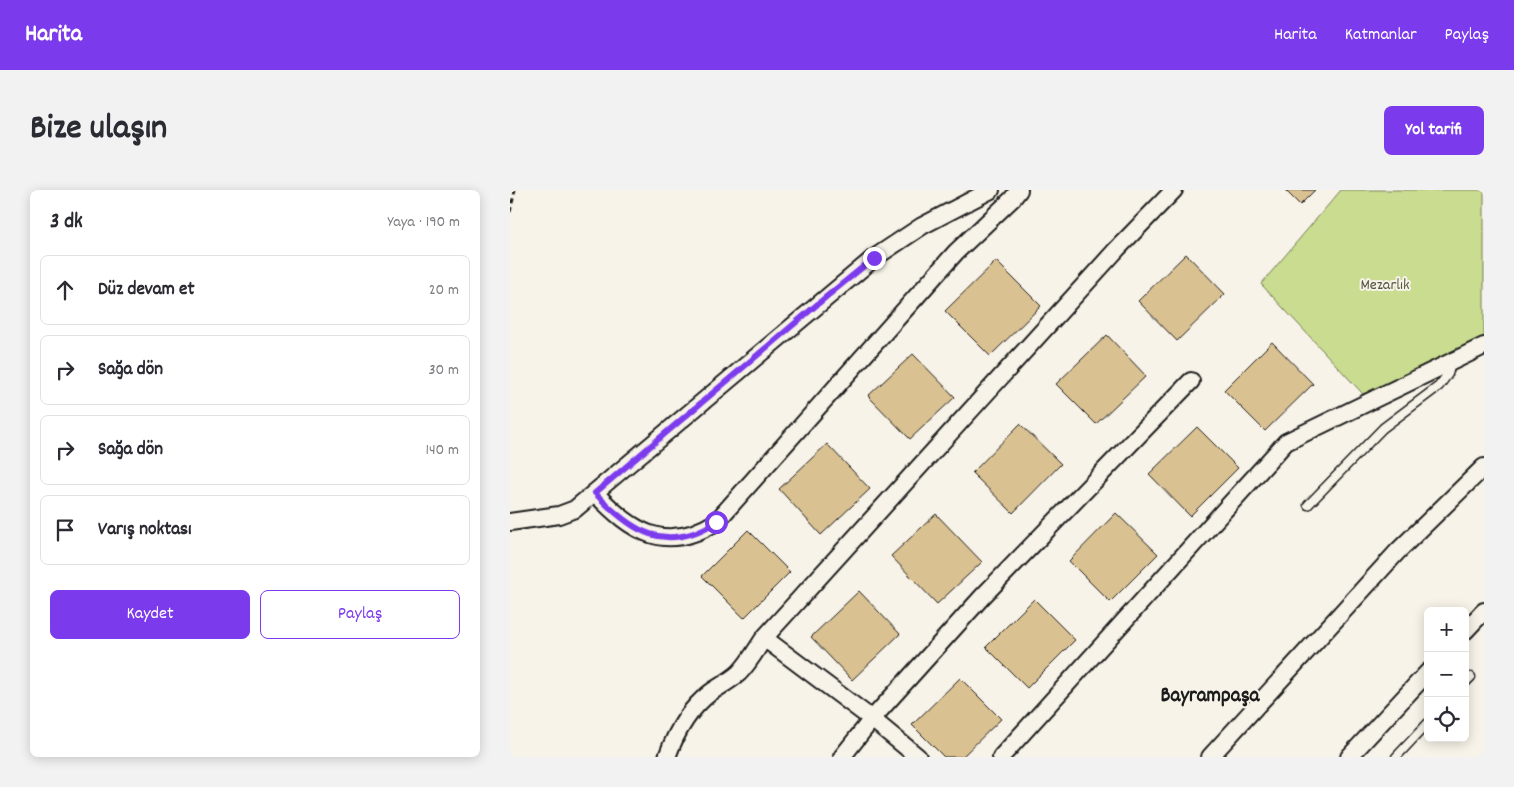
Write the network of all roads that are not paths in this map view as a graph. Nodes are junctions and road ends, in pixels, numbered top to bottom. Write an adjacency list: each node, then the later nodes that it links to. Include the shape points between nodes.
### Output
1 (991, 190): 8 (street, via 922,226 874,258)
2 (1019, 190): 8 (street, via 956,252 716,522 688,535 653,535 624,521)
3 (1174, 190): 13 (street)
4 (1484, 346): 5 (street)
5 (1451, 362): 9 (lane, via 1440,386 1383,428); 23 (street, via 1286,442)
6 (1191, 381): 17 (street, via 982,597)
7 (1484, 467): 24 (street, via 1398,551)
8 (595, 493): 10 (street, via 575,509 559,515)
9 (1308, 505)
10 (510, 522)
11 (1484, 611): 12 (street)
12 (1469, 627)
13 (764, 638): 17 (street); 20 (street, via 740,671 711,692 685,719)
14 (1424, 676): 19 (street)
15 (1471, 676): 16 (lane)
16 (1469, 678)
17 (872, 719): 21 (street); 22 (street)
18 (1424, 727): 25 (lane)
19 (1354, 755)
20 (667, 757)
21 (842, 757)
22 (918, 757)
23 (1001, 757)
24 (1210, 757)
25 (1396, 757)

